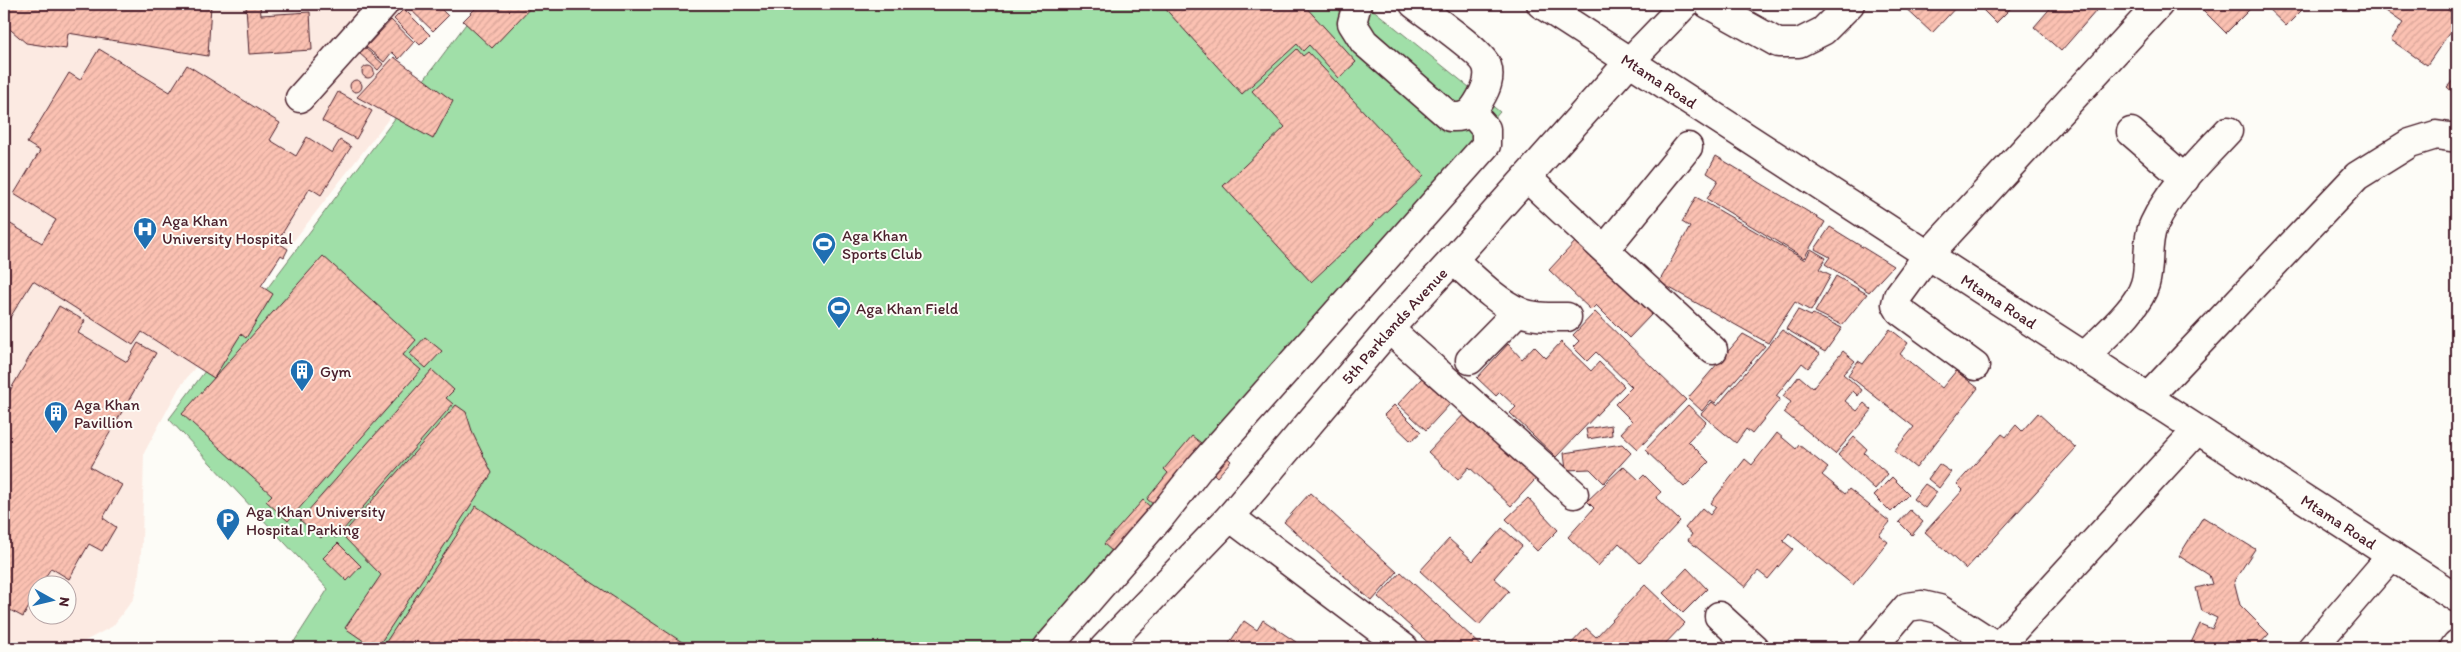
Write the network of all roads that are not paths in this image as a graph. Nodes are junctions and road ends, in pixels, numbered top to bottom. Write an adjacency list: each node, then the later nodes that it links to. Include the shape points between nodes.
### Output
1 (384, 4): 10 (street)
2 (1357, 4): 11 (street, via 1352,23 1364,42 1450,117)
3 (1414, 4): 11 (street, via 1487,65 1489,78)
4 (1541, 4): 9 (street, Mtama Road)
5 (1685, 4): 9 (street, 5th Parklands Avenue)
6 (1708, 4): 7 (street, via 1778,44 1799,43 1822,31)
7 (1850, 4)
8 (2159, 4): 19 (street)
9 (1630, 61): 16 (street, 5th Parklands Avenue); 19 (street, Mtama Road)
10 (300, 98)
11 (1472, 113): 36 (street, via 1486,129 1486,146 1200,467)
12 (2228, 131): 17 (street)
13 (2131, 132): 17 (street)
14 (2457, 138): 28 (street, via 2436,134 2410,143 2357,176)
15 (1688, 147): 18 (street)
16 (1527, 178): 18 (street); 20 (street, 5th Parklands Avenue)
17 (2185, 179): 25 (street, via 2154,225 2145,284 2138,300)
18 (1605, 249): 24 (street)
19 (1928, 255): 25 (street, Mtama Road); 27 (street, via 1905,284 1896,304 1900,311)
20 (1454, 260): 21 (street); 23 (street, 5th Parklands Avenue)
21 (1518, 311): 22 (street, via 1538,316); 26 (street)
22 (1568, 317)
23 (1389, 329): 30 (street); 31 (street, 5th Parklands Avenue)
24 (1713, 350)
25 (2084, 357): 28 (street, Mtama Road)
26 (1470, 360)
27 (1974, 366)
28 (2147, 398): 29 (street, Mtama Road)
29 (2197, 430): 32 (street, Mtama Road); 41 (street)
30 (1574, 494)
31 (1230, 517): 37 (street, 5th Parklands Avenue); 38 (street)
32 (2392, 555): 33 (street, Mtama Road); 42 (street)
33 (2457, 598)
34 (1719, 616): 39 (street)
35 (2457, 644): 43 (street)
36 (1047, 648)
37 (1104, 648)
38 (1404, 648)
39 (1754, 648)
40 (1872, 648): 41 (street, via 1907,606 1922,605 1939,609)
41 (1998, 648)
42 (2312, 648)
43 (2454, 648)

